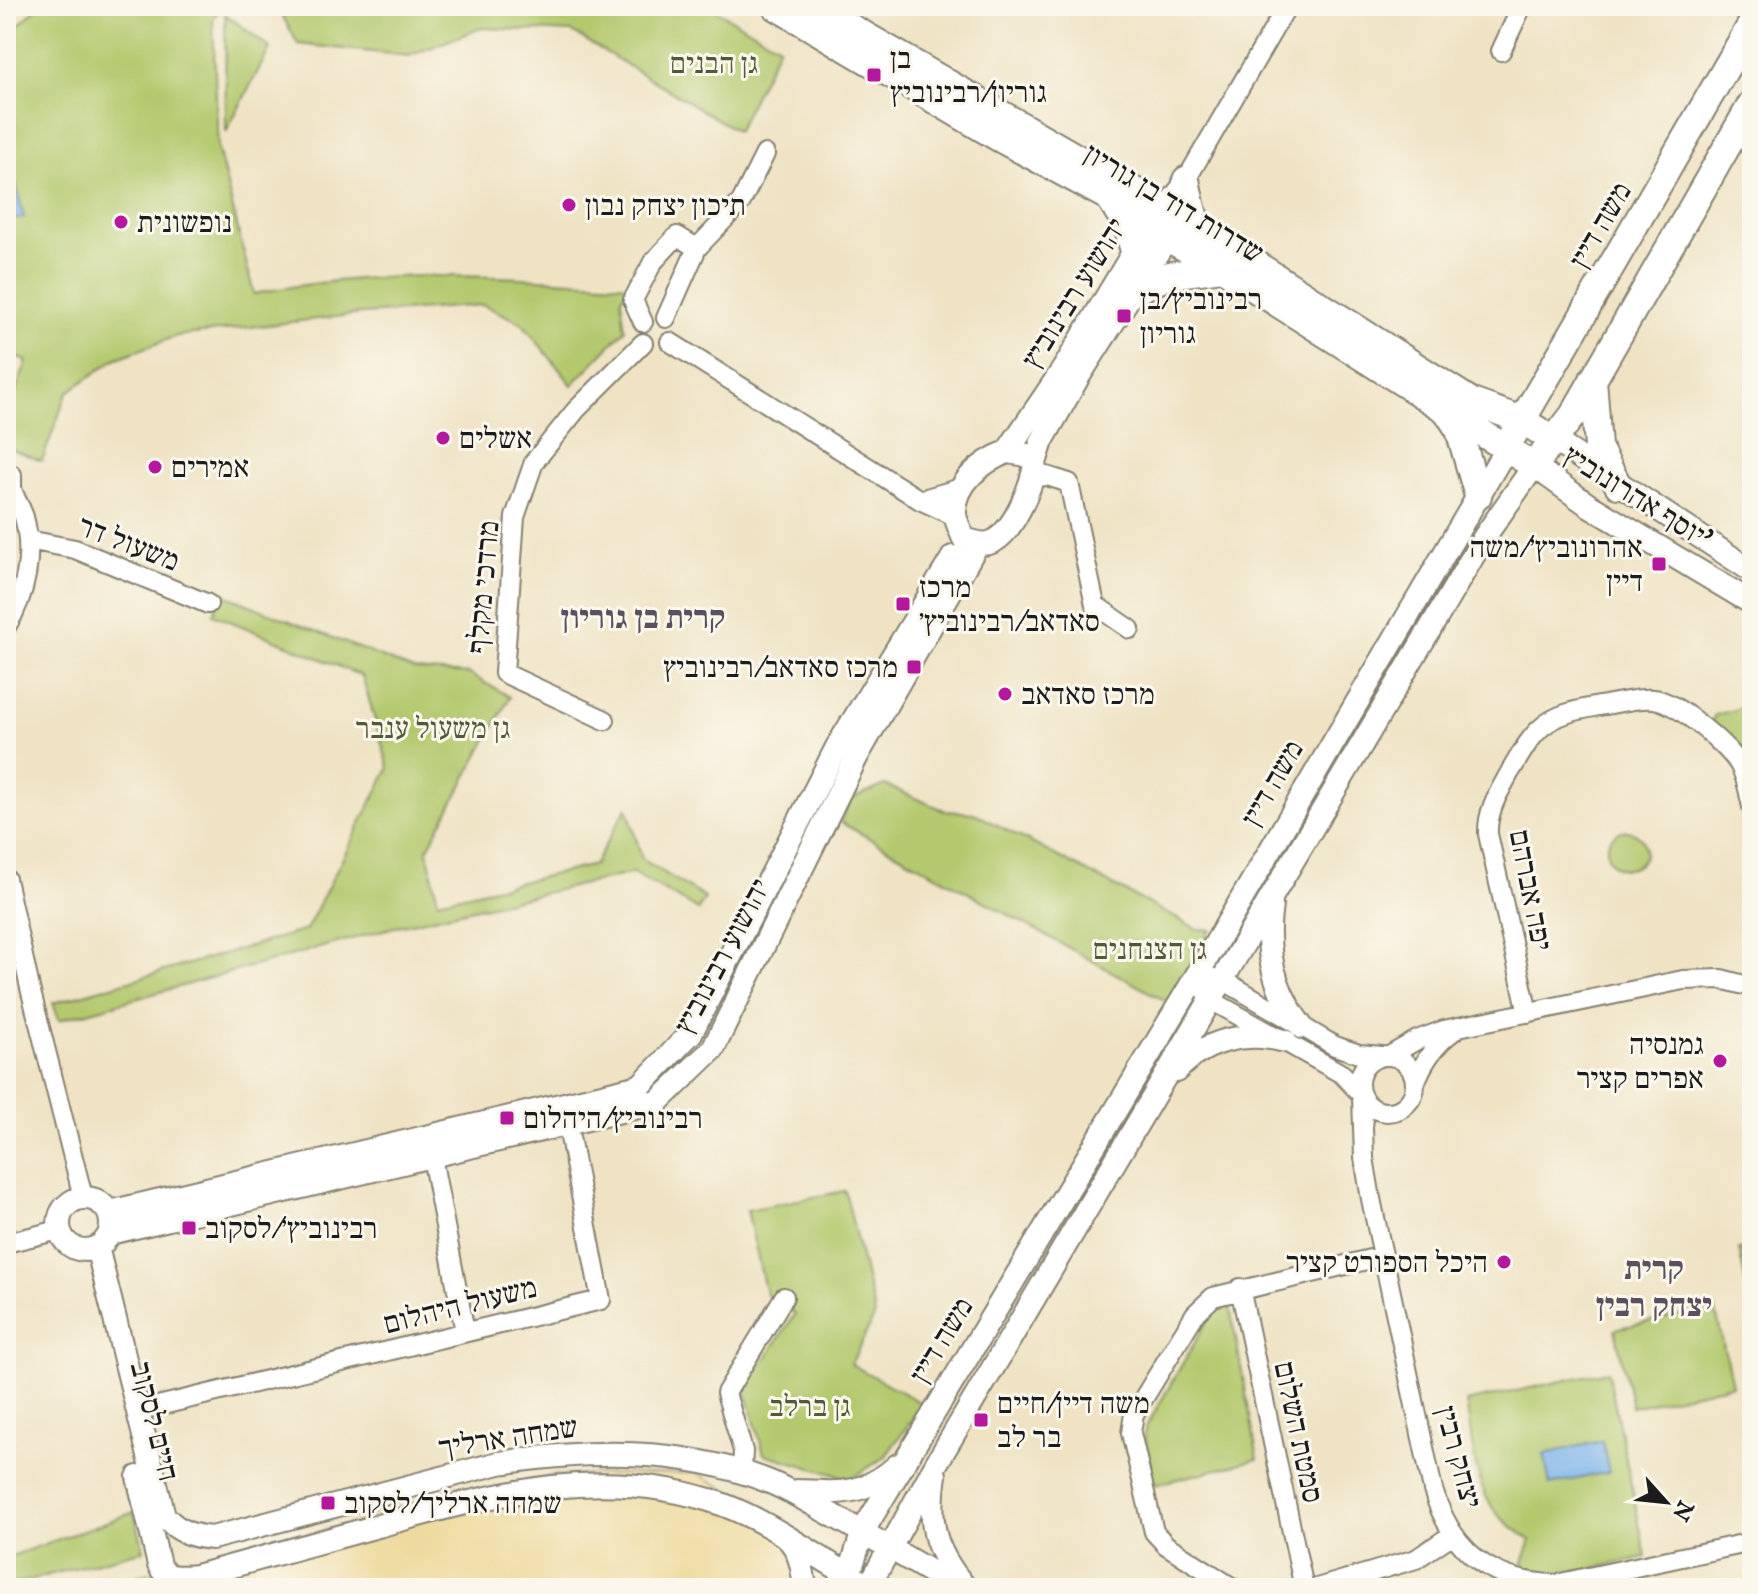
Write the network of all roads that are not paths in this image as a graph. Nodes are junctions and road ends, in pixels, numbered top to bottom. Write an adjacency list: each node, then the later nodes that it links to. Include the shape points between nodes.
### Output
1 (814, 6): 11 (main road, שדרות דוד בן גוריון)
2 (1287, 6): 9 (street)
3 (1522, 6): 6 (street)
4 (784, 8): 10 (main road, שדרות דוד בן גוריון, via 999,138)
5 (1752, 23): 21 (main road, משה דיין)
6 (1501, 51)
7 (1752, 103): 22 (main road, משה דיין)
8 (765, 154): 13 (street, via 741,202)
9 (1186, 180): 11 (street); 12 (main road, via 1188,205)
10 (1110, 198): 11 (main road, שדרות דוד בן גוריון); 14 (main road)
11 (1161, 224): 12 (main road, שדרות דוד בן גוריון); 14 (street, יהושוע רבינוביץ); 15 (main road, שדרות דוד בן גוריון); 16 (street, יהושוע רבינוביץ)
12 (1199, 228): 23 (main road, שדרות דוד בן גוריון)
13 (697, 248): 17 (street); 18 (street, via 677,236 653,262 633,300)
14 (1134, 251): 28 (street, יהושוע רבינוביץ)
15 (1222, 268): 16 (main road, via 1170,275); 24 (main road, שדרות דוד בן גוריון)
16 (1135, 291): 29 (street, יהושוע רבינוביץ, via 1077,379)
17 (666, 318): 18 (street, via 651,316); 19 (street, via 673,326)
18 (643, 322): 20 (street)
19 (670, 342): 20 (street, via 657,349); 37 (street)
20 (643, 343): 48 (street, מרדכי מקלף, via 576,410 534,462 515,517 504,673)
21 (1559, 360): 23 (main road, via 1512,398); 25 (main road, משה דיין)
22 (1593, 379): 26 (main road, משה דיין); 33 (main road, via 1598,447)
23 (1472, 402): 25 (main road, שדרות דוד בן גוריון)
24 (1444, 407): 27 (main road, שדרות דוד בן גוריון); 36 (main road, via 1459,430)
25 (1522, 420): 26 (main road, שדרות דוד בן גוריון); 27 (main road, משה דיין)
26 (1555, 441): 30 (main road, משה דיין); 33 (street, יוסף אהרונוביץ')
27 (1507, 447): 30 (main road, שדרות דוד בן גוריון); 36 (street, משה דיין)
28 (1007, 452): 29 (street, via 1027,455); 34 (street, via 985,463)
29 (1040, 464): 32 (street); 32 (street, via 1054,467); 41 (street, יהושוע רבינוביץ, via 1005,531 991,543)
30 (1534, 466): 43 (street, יוסף אהרונוביץ'); 51 (street, משה דיין, via 1485,536)
31 (6, 471): 40 (street, via 12,475)
32 (1069, 483): 47 (street, via 1095,605)
33 (1618, 485): 42 (street, יוסף אהרונוביץ')
34 (961, 488): 37 (street); 39 (street)
35 (6, 490): 38 (street)
36 (1478, 496): 52 (street, משה דיין)
37 (920, 500): 39 (street)
38 (10, 513): 45 (street, via 20,544 18,575)
39 (955, 516): 41 (street)
40 (28, 540): 44 (street, משעול דר, via 75,549); 46 (street, via 25,582)
41 (971, 541): 63 (street, יהושוע רבינוביץ, via 857,756 713,1049 658,1102)
42 (1752, 571)
43 (1752, 603)
44 (208, 604)
45 (6, 609)
46 (6, 627)
47 (1130, 629)
48 (605, 720)
49 (1752, 807): 55 (street, יפה אברהם, via 1733,755 1660,700 1575,710 1538,730 1493,803 1488,823)
50 (6, 879): 66 (street)
51 (1273, 895): 54 (street, משה דיין); 57 (street, via 1271,963)
52 (1197, 975): 54 (street); 75 (street, משה דיין)
53 (1752, 987): 55 (street, via 1721,979 1683,980)
54 (1217, 990): 57 (street); 60 (street, משה דיין)
55 (1528, 1013): 56 (street)
56 (1457, 1028): 58 (street, via 1430,1034); 59 (street, via 1432,1050)
57 (1293, 1034): 58 (street); 60 (street, via 1212,1044 1183,1063); 61 (street)
58 (1386, 1056): 59 (street, via 1407,1065); 61 (street, via 1371,1061 1362,1072)
59 (1415, 1084): 62 (street, via 1410,1101)
60 (1158, 1090): 76 (street, משה דיין)
61 (1361, 1095): 62 (street, via 1374,1110); 65 (street, יצחק רבין)
62 (1396, 1111): 65 (street, יצחק רבין, via 1373,1135)
63 (566, 1113): 64 (street, יהושוע רבינוביץ); 68 (street, יהושוע רבינוביץ); 73 (street, משעול היהלום, via 601,1300)
64 (432, 1157): 68 (street, יהושוע רבינוביץ); 73 (street)
65 (1366, 1174): 70 (street, יצחק רבין)
66 (83, 1197): 67 (street, via 67,1204); 68 (street, via 99,1200)
67 (59, 1230): 68 (street, via 68,1244); 69 (street)
68 (100, 1236): 74 (street, חיים לסקוב); 85 (street, חיים לסקוב, via 159,1565 174,1578)
69 (6, 1243)
70 (1383, 1256): 71 (street); 82 (street, יצחק רבין, via 1433,1490)
71 (1240, 1288): 92 (street, via 1216,1295 1197,1310 1130,1426 1154,1532); 93 (street, סמטת השלום)
72 (784, 1297): 77 (street, via 726,1393 743,1451)
73 (465, 1332): 74 (street, משעול היהלום)
74 (137, 1411): 80 (street, חיים לסקוב, via 164,1516)
75 (913, 1450): 78 (street, via 886,1476 859,1490); 81 (street, משה דיין)
76 (936, 1464): 84 (street, משה דיין); 91 (street, via 931,1524 949,1569)
77 (742, 1472): 78 (street, שמחה ארליך); 80 (street, שמחה ארליך, via 638,1453 548,1456 499,1463 212,1538)
78 (787, 1491): 81 (street, שמחה ארליך)
79 (758, 1519): 85 (street, שמחה ארליך, via 678,1491 636,1484 548,1488 446,1507); 87 (street, שמחה ארליך); 89 (street, via 791,1540)
80 (175, 1527)
81 (863, 1531): 84 (street, שמחה ארליך); 87 (street, משה דיין)
82 (1453, 1534): 88 (street, יצחק רבין, via 1482,1564); 94 (street, via 1416,1559)
83 (1752, 1542): 86 (street, יצחק רבין)
84 (888, 1547): 87 (street, משה דיין); 90 (street, שמחה ארליך)
85 (196, 1576)
86 (1629, 1579): 88 (street, יצחק רבין)
87 (860, 1585)
88 (1524, 1585)
89 (805, 1588)
90 (958, 1588)
91 (966, 1588)
92 (1233, 1588)
93 (1304, 1588)
94 (1317, 1588)

